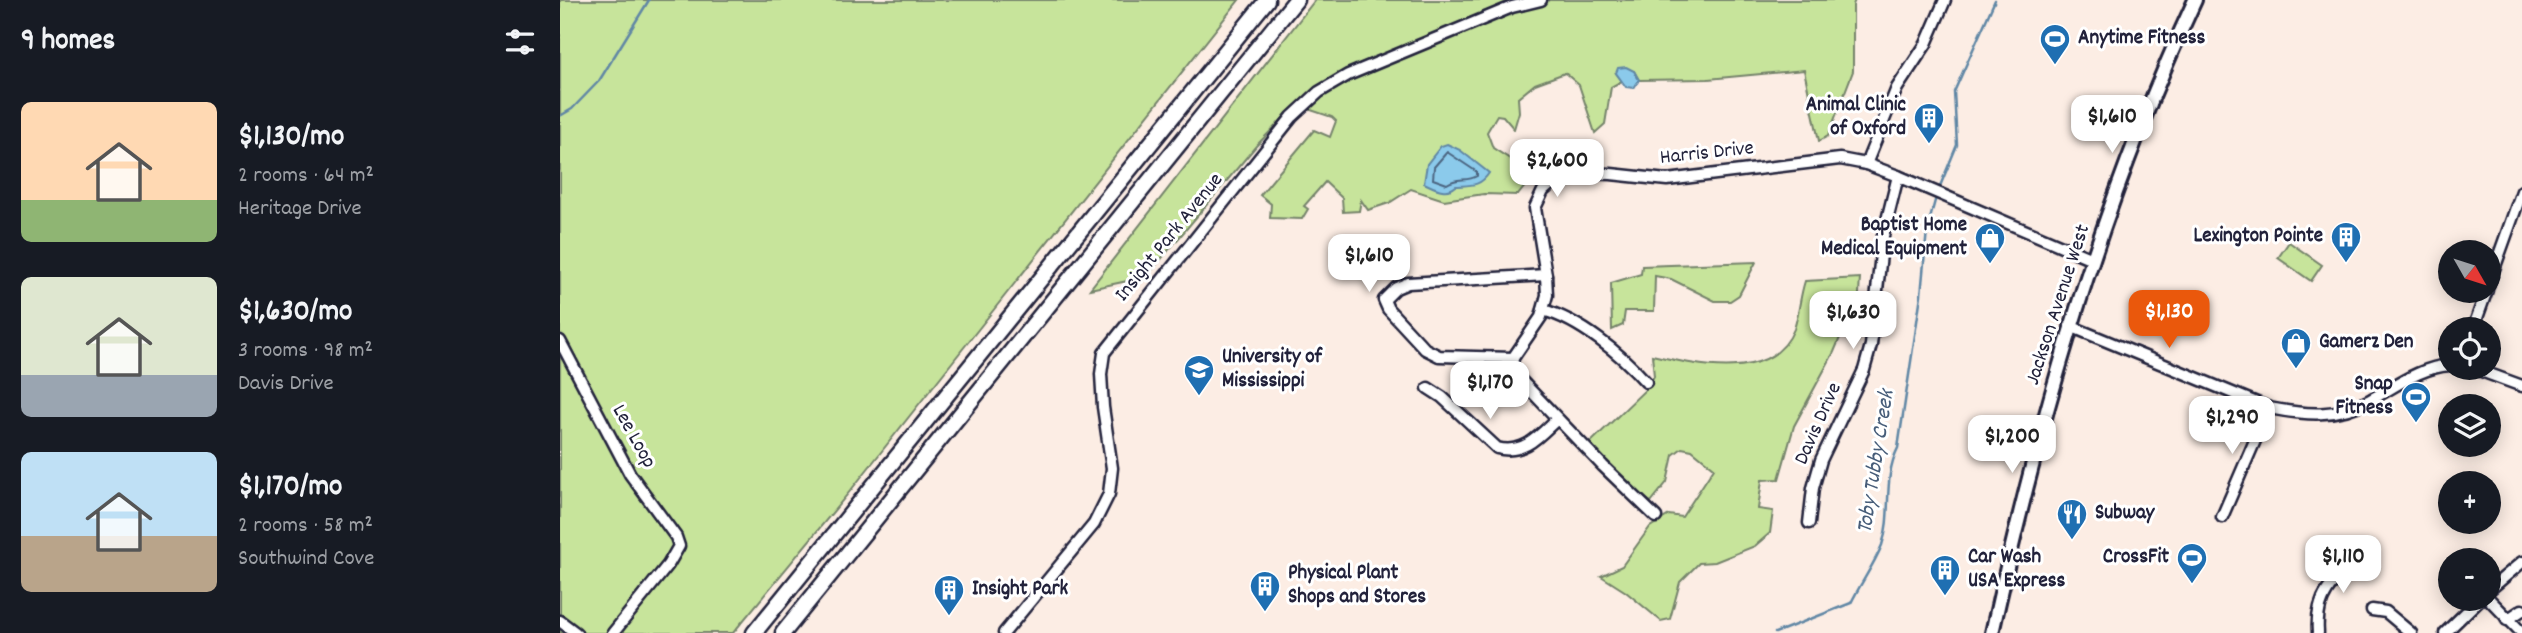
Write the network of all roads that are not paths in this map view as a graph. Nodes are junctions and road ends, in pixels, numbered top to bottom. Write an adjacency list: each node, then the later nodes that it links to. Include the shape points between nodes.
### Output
1 (1268, 0): 37 (highway)
2 (1296, 0): 38 (highway)
3 (1541, 0): 39 (street, Insight Park Avenue, via 1512,6 1348,75 1319,92 1293,117 1104,353 1102,386 1112,468 1109,494 1094,524)
4 (1945, 0): 6 (street, via 1926,44 1896,88)
5 (2195, 0): 10 (main road, Jackson Avenue West, via 2147,111)
6 (1866, 164): 7 (street, Harris Drive); 11 (street, Harris Drive, via 1840,159 1667,180 1583,173 1560,179 1543,191 1535,208)
7 (1898, 176): 10 (street, Harris Drive); 25 (street, Davis Drive, via 1883,236 1871,345 1864,370 1821,460)
8 (2522, 191): 9 (street)
9 (2501, 251)
10 (2092, 259): 13 (main road, Jackson Avenue West)
11 (1546, 275): 12 (street, Harris Drive); 15 (street, via 1408,283 1384,300 1425,349 1439,356)
12 (1544, 310): 15 (street, Harris Drive); 18 (street, via 1608,346)
13 (2070, 327): 21 (street); 40 (main road, Jackson Avenue West, via 2020,506)
14 (560, 341): 36 (street, Lee Loop, via 630,474 679,546)
15 (1513, 358): 22 (street, via 1512,374)
16 (2438, 368): 21 (street, via 2351,409 2299,414)
17 (2501, 378): 19 (street)
18 (1646, 382)
19 (2522, 386)
20 (1428, 388): 22 (street, via 1497,448 1507,451 1530,445)
21 (2269, 408): 24 (street)
22 (1557, 419): 23 (street)
23 (1656, 517)
24 (2222, 517)
25 (1809, 523)
26 (2360, 558): 41 (street, via 2323,596)
27 (2522, 562): 28 (street)
28 (2501, 580)
29 (2372, 610): 42 (street, via 2386,612)
30 (2522, 610): 33 (street)
31 (2468, 611): 43 (street)
32 (2499, 611): 33 (street)
33 (2507, 620): 44 (street)
34 (560, 621): 35 (street)
35 (576, 633)
36 (613, 633)
37 (754, 633)
38 (783, 633)
39 (1004, 633)
40 (1992, 633)
41 (2318, 633)
42 (2411, 633)
43 (2445, 633)
44 (2522, 633)

